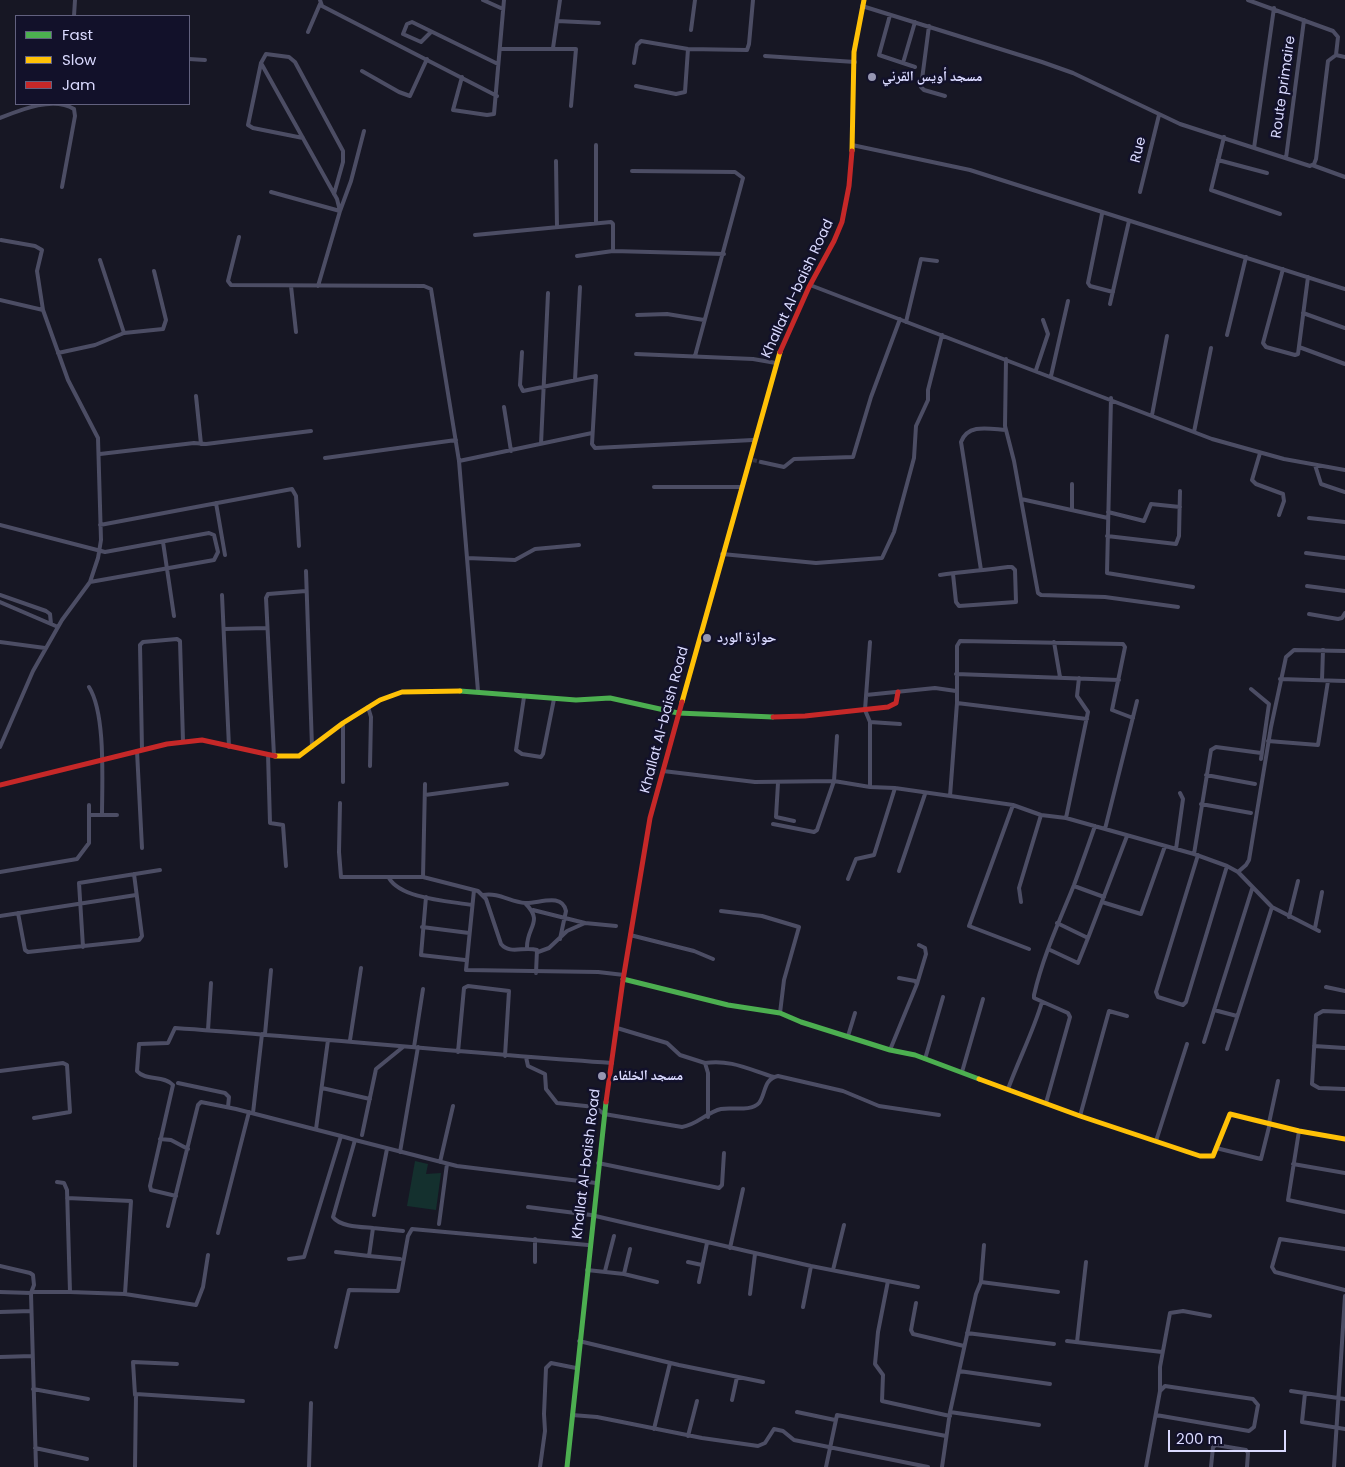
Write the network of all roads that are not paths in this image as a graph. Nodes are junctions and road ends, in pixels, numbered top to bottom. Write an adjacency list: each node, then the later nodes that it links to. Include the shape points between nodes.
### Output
1 (75, 0): 14 (street)
2 (483, 0): 12 (street)
3 (504, 0): 12 (street)
4 (560, 0): 16 (street)
5 (695, 0): 20 (street)
6 (752, 0): 25 (street, via 747,50)
7 (1248, 0): 9 (street)
8 (320, 2): 21 (street); 29 (street)
9 (1260, 2): 11 (street)
10 (863, 3): 13 (street); 32 (street, Khallat Al-baish Road)
11 (1274, 8): 15 (street); 53 (street)
12 (503, 9): 24 (street)
13 (890, 14): 17 (street); 35 (street, via 879,55)
14 (74, 15)
15 (1304, 20): 26 (street, via 1335,33 1338,37); 54 (street, Route primaire)
16 (557, 21): 18 (street); 23 (street)
17 (915, 22): 19 (street); 35 (street)
18 (599, 23)
19 (929, 26): 42 (street, via 921,87); 46 (street, via 1050,64)
20 (691, 30)
21 (308, 32)
22 (431, 32): 22 (street, via 410,22 403,34 421,42); 36 (street)
23 (553, 48): 24 (street); 45 (street, via 576,50)
24 (500, 49): 36 (street)
25 (688, 49): 34 (street, via 641,40); 40 (street, via 685,92 676,94)
26 (1336, 55): 28 (street); 57 (street, via 1328,61 1316,159)
27 (765, 56): 32 (street)
28 (1345, 57)
29 (427, 58): 38 (street, via 410,96); 39 (street)
30 (190, 59): 31 (street)
31 (205, 60)
32 (855, 62): 52 (street, Khallat Al-baish Road)
33 (261, 63): 50 (street); 50 (street, via 248,125); 64 (street, via 264,55 270,53 289,57 295,62 344,154)
34 (634, 63)
35 (903, 63): 37 (street)
36 (498, 64): 41 (street)
37 (915, 67)
38 (362, 71)
39 (462, 77): 41 (street); 41 (street, via 453,110 493,114)
40 (636, 86)
41 (497, 96)
42 (945, 96)
43 (55, 105): 47 (street, via 26,108)
44 (67, 105): 61 (street, via 75,113)
45 (571, 106)
46 (1160, 114): 49 (street, via 1191,128); 63 (street, Rue)
47 (0, 118)
48 (364, 131): 65 (street)
49 (1224, 137): 53 (street); 55 (street)
50 (303, 138): 64 (street)
51 (596, 145): 69 (street)
52 (852, 145): 66 (street, via 970,170); 83 (street, Khallat Al-baish Road, via 845,213 833,244)
53 (1254, 148): 54 (street)
54 (1286, 158): 57 (street)
55 (1218, 160): 59 (street); 67 (street, via 1212,190)
56 (556, 161): 70 (street)
57 (1312, 166): 60 (street)
58 (632, 171): 75 (street, via 735,172 742,176)
59 (1267, 173)
60 (1345, 177)
61 (62, 187)
62 (271, 192): 65 (street)
63 (1140, 192)
64 (334, 194): 65 (street)
65 (340, 212): 85 (street)
66 (1102, 214): 68 (street); 88 (street, via 1088,283)
67 (1280, 214)
68 (1129, 221): 77 (street); 88 (street)
69 (596, 223): 70 (street); 74 (street, via 612,223)
70 (557, 227): 71 (street)
71 (475, 235)
72 (239, 237): 84 (street, via 229,284)
73 (1, 240): 93 (street, via 42,250 37,271)
74 (613, 251): 75 (street); 76 (street)
75 (724, 254): 97 (street)
76 (577, 256)
77 (1246, 257): 80 (street); 105 (street)
78 (100, 260): 102 (street)
79 (937, 261): 99 (street, via 921,259)
80 (1284, 269): 82 (street); 106 (street, via 1263,345 1295,355)
81 (154, 271): 102 (street, via 165,326 160,330)
82 (1308, 277): 87 (street); 94 (street)
83 (810, 285): 96 (street); 113 (street, Khallat Al-baish Road)
84 (291, 286): 85 (street); 101 (street)
85 (318, 286): 127 (street, via 424,286 431,289)
86 (580, 287): 117 (street)
87 (1345, 289)
88 (1113, 292): 92 (street)
89 (548, 293): 118 (street)
90 (0, 300): 93 (street)
91 (1068, 301): 116 (street)
92 (1110, 304)
93 (43, 310): 109 (street)
94 (1303, 314): 100 (street); 106 (street)
95 (637, 316): 97 (street, via 676,315)
96 (900, 319): 99 (street); 136 (street, via 853,457 794,459 786,467)
97 (704, 320): 111 (street)
98 (1043, 320): 115 (street, via 1048,334)
99 (906, 322): 103 (street)
100 (1345, 328)
101 (296, 332)
102 (124, 333): 109 (street, via 95,345)
103 (942, 335): 112 (street); 161 (street, via 928,400 916,426 914,458 894,532 882,558 816,563)
104 (1167, 336): 122 (street)
105 (1226, 336)
106 (1299, 347): 114 (street)
107 (1211, 348): 125 (street)
108 (522, 352): 118 (street, via 522,390)
109 (58, 353): 133 (street, via 72,389 97,433)
110 (636, 354): 111 (street)
111 (694, 356): 113 (street)
112 (1006, 359): 115 (street); 123 (street)
113 (776, 363): 128 (street, Khallat Al-baish Road)
114 (1345, 364)
115 (1036, 370): 116 (street)
116 (1051, 376): 120 (street)
117 (575, 380): 118 (street); 126 (street, via 593,375 597,377)
118 (543, 386): 130 (street)
119 (196, 396): 129 (street)
120 (1111, 398): 122 (street); 148 (street)
121 (504, 406): 131 (street)
122 (1152, 415): 125 (street)
123 (1006, 430): 144 (street); 166 (street, via 973,429 966,432 961,442)
124 (311, 431): 129 (street)
125 (1194, 432): 132 (street)
126 (592, 433): 128 (street, via 595,448); 130 (street)
127 (456, 440): 134 (street); 135 (street)
128 (753, 440): 140 (street, Khallat Al-baish Road)
129 (201, 444): 133 (street)
130 (541, 444): 131 (street)
131 (511, 451): 135 (street)
132 (1260, 453): 137 (street); 149 (street, via 1252,480 1284,494)
133 (100, 454): 154 (street)
134 (325, 458)
135 (459, 461): 163 (street)
136 (761, 462)
137 (1315, 465): 138 (street); 143 (street, via 1321,484)
138 (1345, 470)
139 (1072, 484): 147 (street)
140 (741, 486): 141 (street); 161 (street, Khallat Al-baish Road)
141 (654, 487)
142 (1180, 492): 146 (street)
143 (1345, 492)
144 (1021, 500): 147 (street); 178 (street, via 1039,595 1105,597)
145 (216, 503): 154 (street); 158 (street, via 292,489 296,496); 162 (street)
146 (1180, 506): 148 (street, via 1151,504 1144,521); 155 (street, via 1176,544)
147 (1072, 510): 150 (street)
148 (1108, 512): 150 (street)
149 (1279, 515)
150 (1108, 518): 155 (street)
151 (1309, 518): 152 (street)
152 (1345, 522)
153 (0, 525): 159 (street)
154 (100, 525): 159 (street)
155 (1107, 536): 172 (street, via 1106,570 1109,575)
156 (163, 542): 159 (street); 165 (street); 165 (street, via 211,533 218,552 214,560)
157 (579, 544): 163 (street, via 535,549 515,560)
158 (299, 546)
159 (100, 551): 170 (street)
160 (1306, 553): 164 (street)
161 (722, 554): 212 (street, Khallat Al-baish Road)
162 (225, 555)
163 (467, 558): 202 (street)
164 (1345, 558)
165 (169, 568): 170 (street); 181 (street)
166 (981, 570): 168 (street); 168 (street, via 1014,568 1016,602 959,606)
167 (306, 571): 173 (street)
168 (953, 574): 169 (street)
169 (940, 575)
170 (90, 582): 183 (street)
171 (1307, 586): 174 (street)
172 (1193, 587)
173 (306, 591): 184 (street, via 268,594); 223 (street)
174 (1345, 591)
175 (0, 595): 182 (street, via 46,611 50,614)
176 (222, 595): 185 (street)
177 (0, 602): 182 (street)
178 (1178, 607)
179 (1345, 613): 180 (street, via 1342,618)
180 (1309, 614)
181 (174, 616)
182 (51, 624): 183 (street)
183 (58, 627): 189 (street)
184 (267, 628): 185 (street); 227 (street)
185 (224, 629): 222 (street)
186 (0, 642): 189 (street)
187 (870, 642): 205 (street)
188 (1054, 642): 192 (street, via 960,641); 193 (street); 196 (street, via 1123,644)
189 (46, 648): 221 (street, via 24,687)
190 (1323, 650): 191 (street); 195 (street, via 1290,651); 197 (street)
191 (1345, 651)
192 (956, 674): 193 (street); 203 (street)
193 (1060, 677): 194 (street)
194 (1079, 678): 196 (street); 214 (street, via 1076,694 1088,710)
195 (1280, 679): 197 (street); 220 (street)
196 (1119, 680): 213 (street, via 1112,710)
197 (1322, 680): 198 (street)
198 (1328, 681): 199 (street); 220 (street, via 1318,745)
199 (1344, 682)
200 (89, 687): 228 (street, via 97,709)
201 (1251, 689): 225 (street, via 1269,704)
202 (478, 691): 206 (street); 210 (street, via 402,692)
203 (956, 691): 204 (street, via 935,688); 209 (street)
204 (898, 692): 205 (street); 211 (street, via 892,706)
205 (866, 696): 211 (street)
206 (524, 697): 207 (street); 207 (street, via 516,750 541,757)
207 (554, 699): 212 (street, via 621,698)
208 (1137, 701): 213 (street)
209 (957, 703): 214 (street); 245 (street)
210 (368, 707): 216 (street); 230 (street, via 371,717)
211 (865, 710): 212 (street, via 775,718); 215 (street)
212 (678, 712): 231 (street, Khallat Al-baish Road)
213 (1133, 718): 259 (street)
214 (1087, 719): 255 (street)
215 (870, 722): 217 (street); 240 (street)
216 (342, 723): 223 (street); 233 (street)
217 (900, 724)
218 (837, 736): 234 (street)
219 (183, 741): 222 (street, via 202,740); 224 (street); 224 (street, via 180,641 144,642 140,645)
220 (1268, 741): 270 (street, via 1249,860)
221 (0, 747)
222 (229, 747): 226 (street)
223 (312, 747): 227 (street, via 299,756)
224 (140, 750): 228 (street); 262 (street)
225 (1261, 753): 229 (street); 232 (street, via 1213,748)
226 (268, 754): 227 (street); 265 (street, via 270,822 283,825)
227 (274, 756)
228 (102, 759): 239 (street); 252 (street)
229 (1261, 759)
230 (370, 766)
231 (663, 771): 235 (street); 302 (street, Khallat Al-baish Road, via 650,818)
232 (1206, 775): 238 (street); 247 (street)
233 (343, 782)
234 (834, 782): 235 (street); 240 (street); 257 (street, via 815,831)
235 (778, 783): 256 (street, via 776,817)
236 (425, 784): 244 (street)
237 (507, 784): 244 (street)
238 (1255, 784)
239 (0, 785)
240 (870, 787): 241 (street)
241 (895, 788): 243 (street); 274 (street, via 874,855 856,859)
242 (1180, 793): 263 (street, via 1183,799)
243 (925, 794): 245 (street); 269 (street)
244 (425, 795): 272 (street)
245 (950, 796): 249 (street)
246 (340, 803): 273 (street, via 341,877)
247 (1201, 804): 250 (street); 264 (street)
248 (89, 805): 251 (street)
249 (1013, 805): 254 (street); 308 (street, via 969,926)
250 (1251, 812)
251 (89, 815): 252 (street); 268 (street, via 89,843 77,859)
252 (102, 815): 253 (street)
253 (117, 815)
254 (1041, 815): 255 (street); 284 (street, via 1019,888)
255 (1066, 818): 258 (street)
256 (794, 821)
257 (773, 824)
258 (1095, 826): 259 (street); 276 (street)
259 (1104, 829): 260 (street)
260 (1127, 836): 261 (street); 283 (street)
261 (1166, 846): 263 (street); 283 (street, via 1141,914)
262 (142, 848)
263 (1176, 849): 264 (street)
264 (1196, 854): 266 (street); 266 (street, via 1156,992 1158,997 1177,1005 1186,1002)
265 (286, 866)
266 (1227, 866): 270 (street)
267 (160, 870): 271 (street)
268 (0, 872)
269 (898, 872)
270 (1238, 872): 277 (street)
271 (134, 874): 280 (street); 285 (street, via 80,882)
272 (423, 877): 273 (street); 278 (street)
273 (389, 878): 282 (street, via 404,892)
274 (848, 879)
275 (1298, 881): 294 (street)
276 (1074, 886): 283 (street); 296 (street)
277 (1252, 889): 288 (street); 326 (street)
278 (474, 890): 281 (street); 287 (street)
279 (1322, 892): 299 (street)
280 (136, 895): 285 (street); 306 (street, via 141,939)
281 (483, 895): 286 (street); 307 (street, via 501,944 510,950)
282 (426, 897): 287 (street); 298 (street)
283 (1103, 900): 304 (street)
284 (1021, 902)
285 (80, 903): 291 (street); 306 (street)
286 (526, 903): 289 (street); 293 (street, via 551,899 566,908)
287 (472, 905): 301 (street)
288 (1272, 907): 294 (street); 331 (street)
289 (532, 910): 293 (street); 307 (street, via 535,920)
290 (721, 911): 328 (street, via 762,916 799,927 784,980)
291 (18, 913): 292 (street); 306 (street, via 26,952)
292 (0, 916)
293 (564, 917): 295 (street); 303 (street)
294 (1289, 917): 299 (street)
295 (585, 923): 297 (street); 303 (street)
296 (1057, 923): 304 (street); 309 (street)
297 (616, 926)
298 (422, 927): 301 (street); 312 (street, via 421,955)
299 (1314, 928): 300 (street)
300 (1320, 931)
301 (469, 933): 312 (street)
302 (630, 935): 311 (street); 316 (street, Khallat Al-baish Road)
303 (560, 938): 310 (street, via 549,948)
304 (1088, 938): 309 (street, via 1078,963)
305 (919, 945): 319 (street, via 925,948 926,954)
306 (83, 947)
307 (527, 947): 310 (street)
308 (1029, 949)
309 (1048, 949): 325 (street, via 1034,996)
310 (538, 952): 315 (street)
311 (713, 958)
312 (466, 960): 315 (street, via 468,971)
313 (361, 968): 337 (street)
314 (271, 970): 334 (street)
315 (536, 972): 316 (street, via 598,972)
316 (624, 977): 328 (street, via 728,1005); 332 (street, Khallat Al-baish Road)
317 (899, 978): 319 (street)
318 (211, 983): 333 (street)
319 (917, 984): 345 (street)
320 (1326, 986): 322 (street)
321 (423, 989): 342 (street)
322 (1345, 992)
323 (943, 997): 349 (street)
324 (983, 999): 353 (street)
325 (1042, 1002): 358 (street, via 1033,1032 1022,1049); 361 (street, via 1068,1013 1070,1017)
326 (1214, 1010): 331 (street); 338 (street)
327 (1345, 1012): 341 (street, via 1317,1013)
328 (780, 1013): 335 (street)
329 (855, 1013): 335 (street)
330 (1126, 1016): 367 (street, via 1108,1010)
331 (1237, 1016): 343 (street)
332 (616, 1028): 350 (street, Khallat Al-baish Road); 351 (street, via 666,1043 680,1055)
333 (208, 1030): 334 (street); 375 (street, via 174,1028 168,1044 139,1044 138,1074 173,1085)
334 (263, 1034): 336 (street); 364 (street)
335 (848, 1036): 345 (street)
336 (328, 1040): 337 (street); 357 (street)
337 (350, 1040): 340 (street)
338 (1204, 1042)
339 (1187, 1044): 378 (street)
340 (402, 1046): 342 (street); 360 (street, via 376,1069)
341 (1314, 1046): 344 (street); 359 (street, via 1313,1086)
342 (416, 1047): 346 (street); 382 (street)
343 (1227, 1048)
344 (1345, 1048)
345 (890, 1050): 349 (street)
346 (458, 1052): 347 (street); 347 (street, via 464,988 468,986 509,991)
347 (505, 1056): 348 (street)
348 (526, 1057): 350 (street); 365 (street, via 528,1066 545,1074 546,1089 557,1103 595,1107)
349 (925, 1058): 353 (street)
350 (612, 1063): 365 (street, Khallat Al-baish Road)
351 (705, 1064): 354 (street, via 721,1061); 368 (street)
352 (0, 1071): 369 (street, via 67,1065 70,1112)
353 (962, 1072): 358 (street)
354 (774, 1077): 366 (street, via 843,1090 879,1106); 368 (street, via 754,1107 721,1109)
355 (1278, 1081): 370 (street)
356 (178, 1083): 363 (street, via 225,1093 229,1097)
357 (322, 1088): 360 (street); 371 (street)
358 (1008, 1089): 361 (street)
359 (1345, 1089)
360 (370, 1099): 373 (street)
361 (1046, 1103): 367 (street)
362 (453, 1106): 384 (street)
363 (228, 1107): 364 (street); 381 (street, via 200,1104)
364 (251, 1112): 371 (street); 403 (street)
365 (604, 1114): 368 (street, via 682,1128); 385 (street, Khallat Al-baish Road)
366 (939, 1115)
367 (1080, 1116): 378 (street)
368 (708, 1117)
369 (34, 1118)
370 (1269, 1123): 372 (street); 379 (street, via 1230,1114); 379 (street, via 1261,1159)
371 (316, 1129): 374 (street)
372 (1299, 1131): 376 (street); 387 (street)
373 (362, 1135)
374 (341, 1136): 377 (street); 416 (street, via 304,1258)
375 (160, 1139): 381 (street, via 171,1140); 392 (street, via 150,1188)
376 (1345, 1139)
377 (355, 1140): 380 (street); 401 (street, via 333,1217 336,1221)
378 (1156, 1141): 379 (street, via 1205,1157 1212,1156)
379 (1216, 1148)
380 (388, 1149): 382 (street); 396 (street)
381 (188, 1150): 392 (street)
382 (400, 1152): 384 (street)
383 (724, 1153): 385 (street, via 722,1185 719,1188)
384 (440, 1162): 386 (street)
385 (598, 1163): 390 (street, Khallat Al-baish Road)
386 (447, 1164): 390 (street); 398 (street)
387 (1293, 1164): 388 (street); 395 (street, via 1289,1201)
388 (1345, 1173)
389 (57, 1182): 393 (street, via 66,1185)
390 (596, 1183): 397 (street, Khallat Al-baish Road)
391 (743, 1189): 409 (street)
392 (176, 1196): 400 (street)
393 (67, 1198): 435 (street); 438 (street, via 131,1201)
394 (528, 1207): 397 (street)
395 (1345, 1212)
396 (374, 1215)
397 (592, 1215): 406 (street); 407 (street, Khallat Al-baish Road)
398 (439, 1224)
399 (844, 1225): 425 (street)
400 (168, 1226)
401 (373, 1228): 402 (street); 415 (street)
402 (403, 1231)
403 (218, 1233)
404 (614, 1236): 426 (street)
405 (535, 1239): 407 (street); 418 (street); 453 (street, via 412,1229 398,1291 349,1290)
406 (707, 1243): 409 (street); 421 (street)
407 (588, 1244): 424 (street, Khallat Al-baish Road)
408 (984, 1245): 431 (street)
409 (730, 1248): 413 (street)
410 (630, 1249): 427 (street)
411 (1345, 1249): 433 (street, via 1280,1239 1272,1267 1275,1272)
412 (336, 1252): 415 (street)
413 (755, 1254): 423 (street); 439 (street)
414 (208, 1255): 438 (street, via 204,1287 196,1305)
415 (369, 1256): 417 (street)
416 (289, 1259)
417 (400, 1259)
418 (535, 1262)
419 (688, 1262): 421 (street)
420 (1086, 1262): 450 (street)
421 (702, 1265): 429 (street)
422 (0, 1266): 437 (street, via 33,1275)
423 (811, 1266): 425 (street); 442 (street)
424 (587, 1270): 426 (street); 448 (street, Khallat Al-baish Road)
425 (833, 1270): 430 (street)
426 (605, 1271): 427 (street)
427 (624, 1274): 428 (street)
428 (657, 1282)
429 (699, 1282)
430 (888, 1282): 432 (street); 477 (street, via 875,1361 883,1374 882,1401)
431 (980, 1282): 436 (street); 447 (street)
432 (918, 1287)
433 (1345, 1290)
434 (0, 1292): 437 (street)
435 (70, 1292): 437 (street); 438 (street)
436 (1058, 1292)
437 (31, 1293): 444 (street)
438 (125, 1294)
439 (750, 1294)
440 (1345, 1296): 443 (street)
441 (916, 1303): 452 (street, via 910,1330 913,1334)
442 (803, 1307)
443 (1345, 1309): 469 (street)
444 (31, 1311): 445 (street); 455 (street)
445 (0, 1312)
446 (1210, 1316): 454 (street, via 1183,1311 1170,1313)
447 (967, 1333): 451 (street); 452 (street)
448 (579, 1341): 457 (street); 459 (street, Khallat Al-baish Road)
449 (1067, 1341): 450 (street)
450 (1077, 1342): 454 (street)
451 (1054, 1344)
452 (964, 1346): 460 (street)
453 (336, 1347)
454 (1162, 1352): 465 (street, via 1158,1377)
455 (32, 1356): 456 (street); 464 (street)
456 (0, 1357)
457 (670, 1363): 461 (street); 483 (street)
458 (176, 1364): 468 (street, via 134,1362)
459 (576, 1368): 479 (street, Khallat Al-baish Road); 493 (street, via 551,1363 546,1368 545,1431)
460 (959, 1371): 463 (street); 477 (street)
461 (738, 1377): 462 (street); 472 (street)
462 (763, 1382)
463 (1050, 1384)
464 (33, 1389): 470 (street); 488 (street)
465 (1160, 1391): 478 (street); 478 (street, via 1165,1386 1253,1399 1258,1404 1254,1427 1249,1431)
466 (1291, 1391): 467 (street)
467 (1305, 1393): 469 (street); 482 (street, via 1302,1422)
468 (135, 1395): 473 (street); 491 (street)
469 (1338, 1398): 471 (street); 482 (street)
470 (88, 1399)
471 (1345, 1399)
472 (732, 1400)
473 (243, 1401)
474 (697, 1401): 485 (street)
475 (311, 1403): 492 (street)
476 (797, 1412): 480 (street)
477 (950, 1414): 481 (street); 486 (street)
478 (1156, 1415): 498 (street)
479 (572, 1416): 483 (street, via 597,1417); 494 (street, Khallat Al-baish Road)
480 (835, 1420): 486 (street, via 840,1415); 487 (street)
481 (1039, 1425)
482 (1336, 1428): 484 (street); 501 (street)
483 (654, 1429): 485 (street)
484 (1345, 1429)
485 (688, 1436): 487 (street, via 758,1446 765,1443 774,1430 780,1429 794,1440)
486 (946, 1436): 497 (street)
487 (830, 1447): 495 (street); 496 (street)
488 (36, 1448): 489 (street); 490 (street)
489 (87, 1459)
490 (36, 1467)
491 (135, 1467)
492 (309, 1467)
493 (540, 1467)
494 (567, 1467)
495 (826, 1467)
496 (928, 1467)
497 (942, 1467)
498 (1146, 1467)
499 (1211, 1467): 500 (street, via 1216,1445 1246,1450)
500 (1247, 1467)
501 (1334, 1467)

